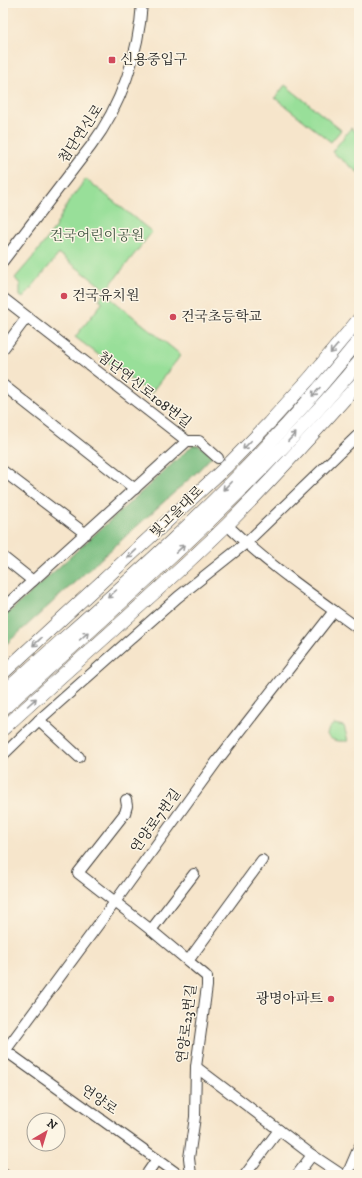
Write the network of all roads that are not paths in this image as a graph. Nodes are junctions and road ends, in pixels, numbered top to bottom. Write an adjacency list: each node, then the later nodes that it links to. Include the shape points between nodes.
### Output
1 (142, 3): 2 (street, 첨단연신로, via 134,52 116,106 96,141)
2 (3, 261)
3 (3, 298): 4 (street, 첨단연신로108번길)
4 (27, 317): 7 (street); 12 (street, 첨단연신로108번길)
5 (359, 319): 24 (main road, one-way to 24, via 310,378 227,466)
6 (359, 340): 25 (main road, 빛고을대로, one-way to 25, via 328,379 277,435 214,499)
7 (3, 349)
8 (359, 362): 26 (main road, 빛고을대로, one-way to 8, via 231,501)
9 (359, 383): 16 (main road)
10 (3, 385): 15 (street)
11 (359, 434): 18 (street)
12 (187, 442): 13 (street, via 200,441); 15 (street, 첨단연신로108번길)
13 (218, 458)
14 (3, 471): 17 (street)
15 (135, 489): 17 (street, 첨단연신로108번길)
16 (227, 525): 18 (street); 28 (main road, one-way to 16)
17 (86, 534): 20 (street, 첨단연신로108번길)
18 (246, 543): 22 (street); 27 (street, via 178,597)
19 (3, 557): 20 (street)
20 (33, 581): 21 (street, 첨단연신로108번길)
21 (3, 608)
22 (334, 611): 23 (street); 34 (street, 연양로7번길, via 217,761)
23 (359, 629)
24 (3, 673)
25 (3, 692)
26 (3, 709)
27 (39, 720): 29 (street); 30 (street)
28 (3, 729)
29 (3, 755)
30 (79, 757)
31 (126, 800): 34 (street, 연양로23번길, via 125,813 78,873)
32 (262, 860): 36 (street)
33 (194, 874): 35 (street)
34 (115, 902): 35 (street, 연양로23번길); 37 (street, 연양로7번길)
35 (150, 930): 36 (street, 연양로23번길)
36 (188, 961): 38 (street, 연양로23번길, via 203,972 207,986)
37 (4, 1050): 42 (street, 연양로)
38 (196, 1067): 39 (street); 45 (street, 연양로23번길, via 195,1117 189,1158)
39 (279, 1130): 41 (street); 46 (street)
40 (359, 1147): 49 (street)
41 (312, 1155): 47 (street); 48 (street)
42 (157, 1159): 43 (street); 44 (street, 연양로)
43 (146, 1175)
44 (179, 1175)
45 (191, 1175)
46 (245, 1175)
47 (297, 1175)
48 (342, 1175)
49 (347, 1175)

